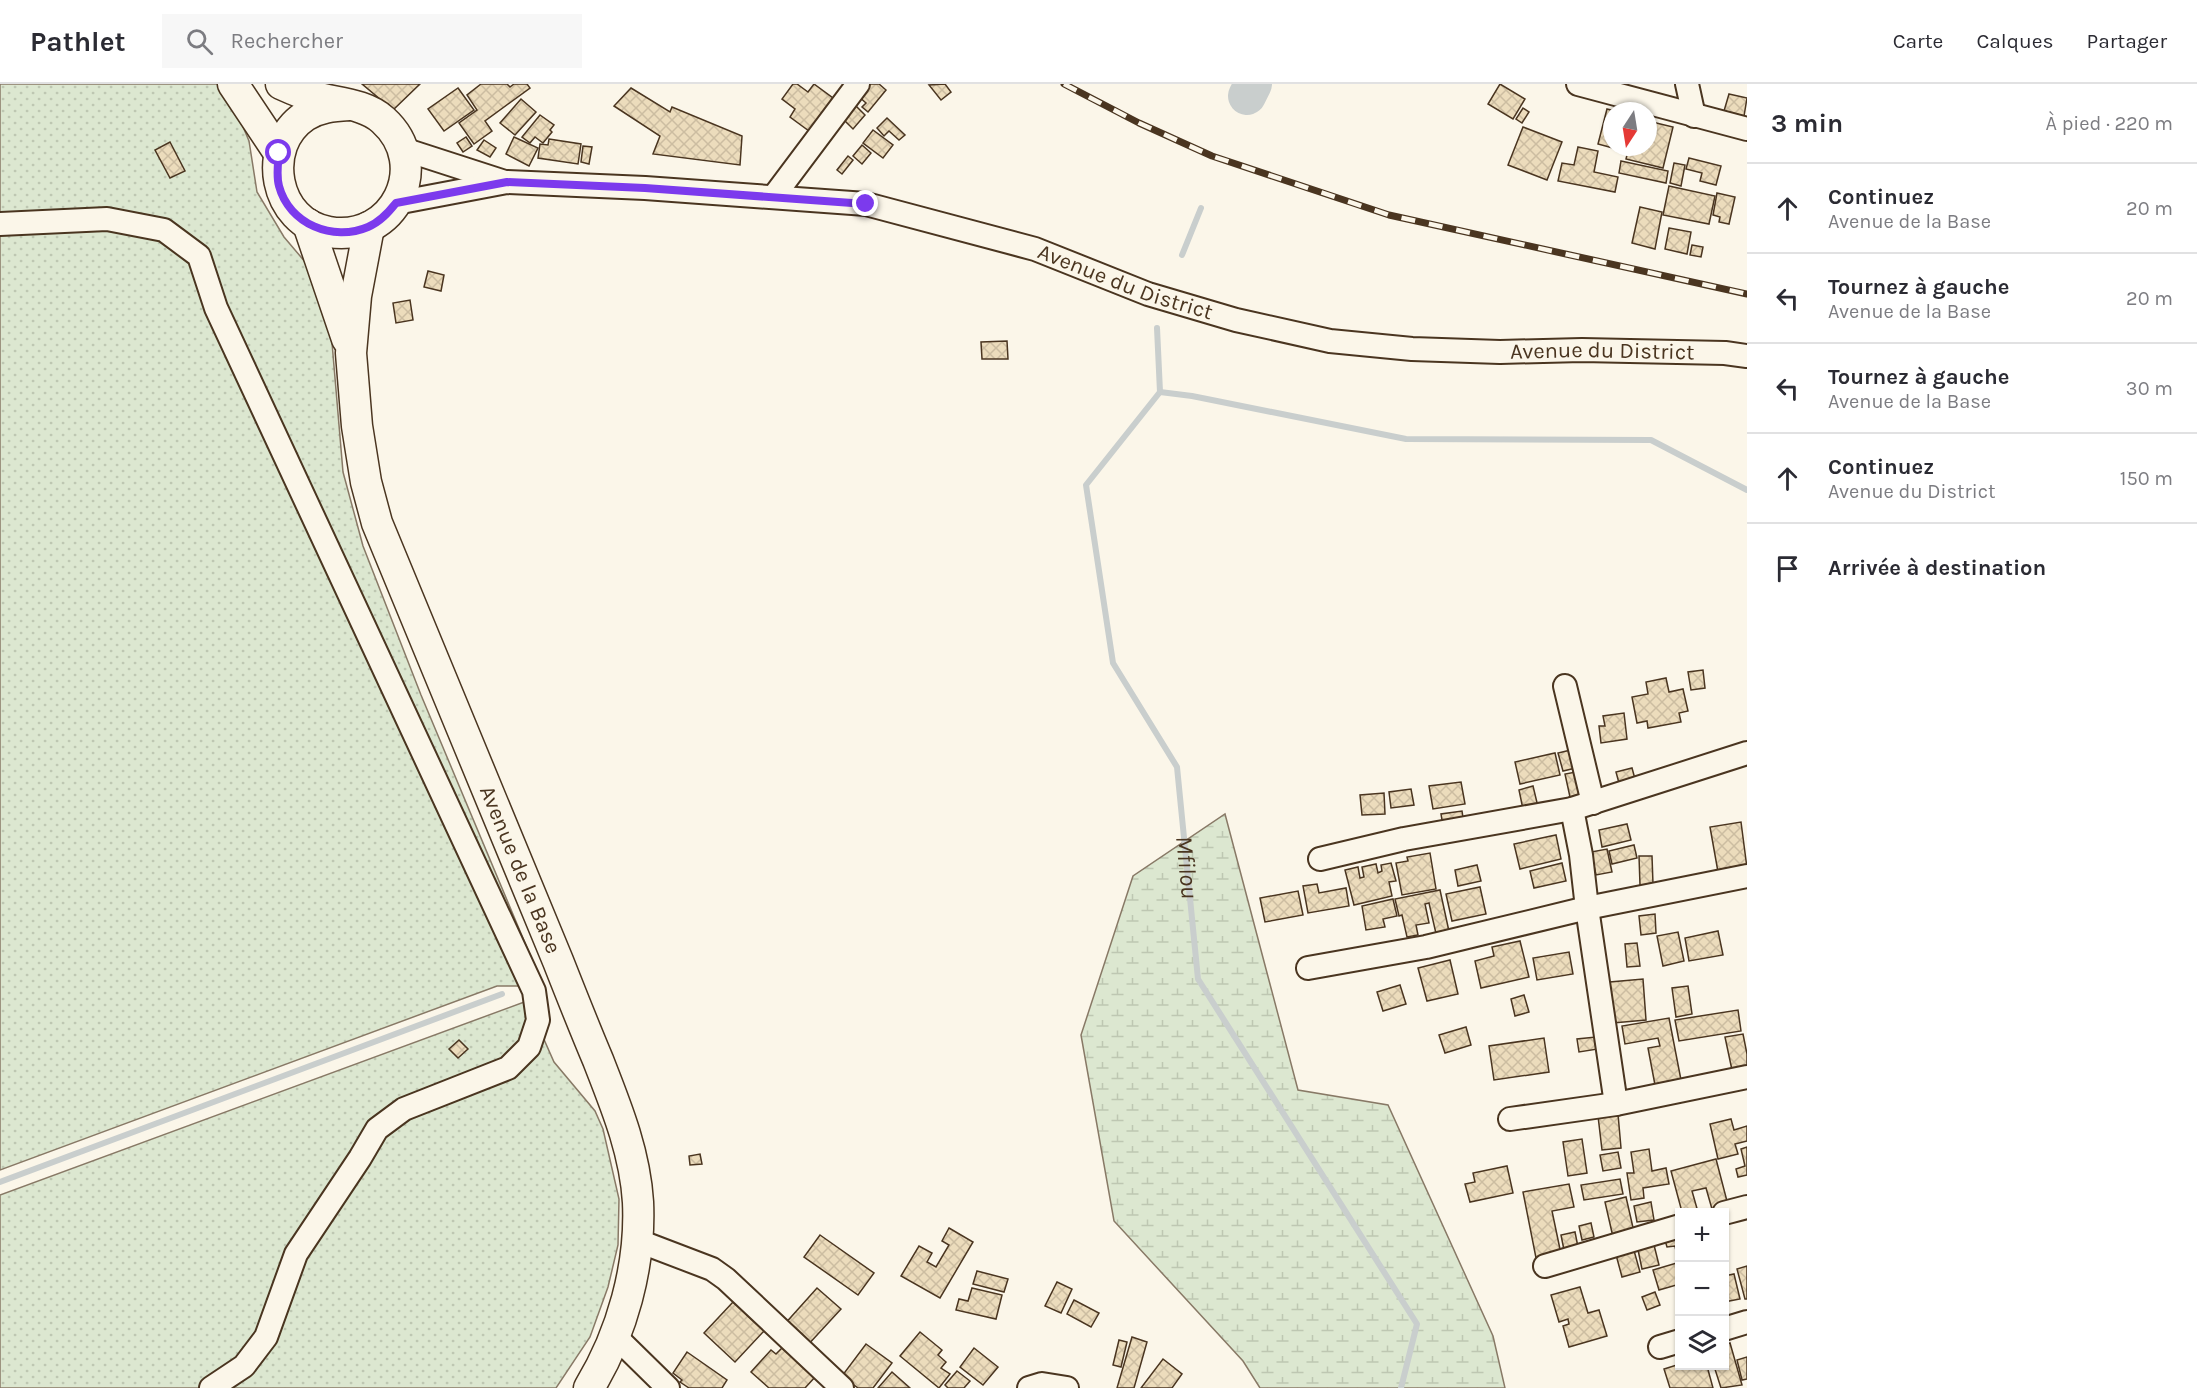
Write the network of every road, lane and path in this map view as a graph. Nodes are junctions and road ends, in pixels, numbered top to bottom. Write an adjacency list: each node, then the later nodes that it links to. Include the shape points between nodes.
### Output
1 (233, 84): 10 (main road)
2 (281, 84): 6 (main road)
3 (858, 84): 12 (street)
4 (1578, 84): 7 (street)
5 (1687, 84): 7 (street)
6 (349, 105): 9 (main road, Avenue de la Base, via 382,119); 10 (main road, Avenue de la Base, via 326,106 305,116 289,132)
7 (1694, 116): 8 (street)
8 (1747, 129)
9 (403, 149): 11 (street, Avenue du District); 13 (main road, Avenue de la Base, via 406,177)
10 (279, 153): 15 (main road, Avenue de la Base, via 279,185 285,200)
11 (507, 182): 12 (street, Avenue du District); 13 (street, Avenue du District)
12 (774, 196): 18 (street, Avenue du District, via 866,204 1035,249 1148,294 1225,317 1330,340 1500,352 1582,350)
13 (396, 203): 16 (main road, Avenue de la Base, via 385,217)
14 (0, 224): 38 (street, via 106,219 164,230 199,256 216,308 534,991 538,1020 529,1047 508,1068 404,1109 377,1129 296,1254 266,1337 243,1366)
15 (308, 224): 16 (main road, Avenue de la Base, via 327,232 349,233); 17 (main road, Avenue de la Base)
16 (369, 227): 17 (main road, Avenue de la Base, via 356,296)
17 (351, 353): 32 (main road, Avenue de la Base, via 357,426 377,523 620,1116 638,1202)
18 (1747, 356)
19 (1565, 686): 21 (street)
20 (1747, 753): 21 (street)
21 (1583, 806): 22 (street, via 1404,839); 24 (street, via 1581,855)
22 (1320, 859)
23 (1747, 876): 24 (street)
24 (1587, 908): 25 (street, via 1426,947); 27 (street)
25 (1308, 968)
26 (1747, 1077): 27 (street)
27 (1616, 1104): 28 (street)
28 (1510, 1119)
29 (1747, 1207): 30 (street)
30 (1729, 1212)
31 (1675, 1227): 33 (street)
32 (636, 1240): 36 (main road, Avenue de la Base, via 631,1283); 41 (street, via 712,1269 726,1279)
33 (1545, 1266)
34 (1747, 1322): 35 (street)
35 (1729, 1328)
36 (615, 1336): 37 (street); 39 (main road, Avenue de la Base)
37 (643, 1379): 40 (street)
38 (212, 1388)
39 (589, 1388)
40 (668, 1388)
41 (842, 1388)
42 (1029, 1388): 43 (street, via 1042,1384)
43 (1067, 1388)

